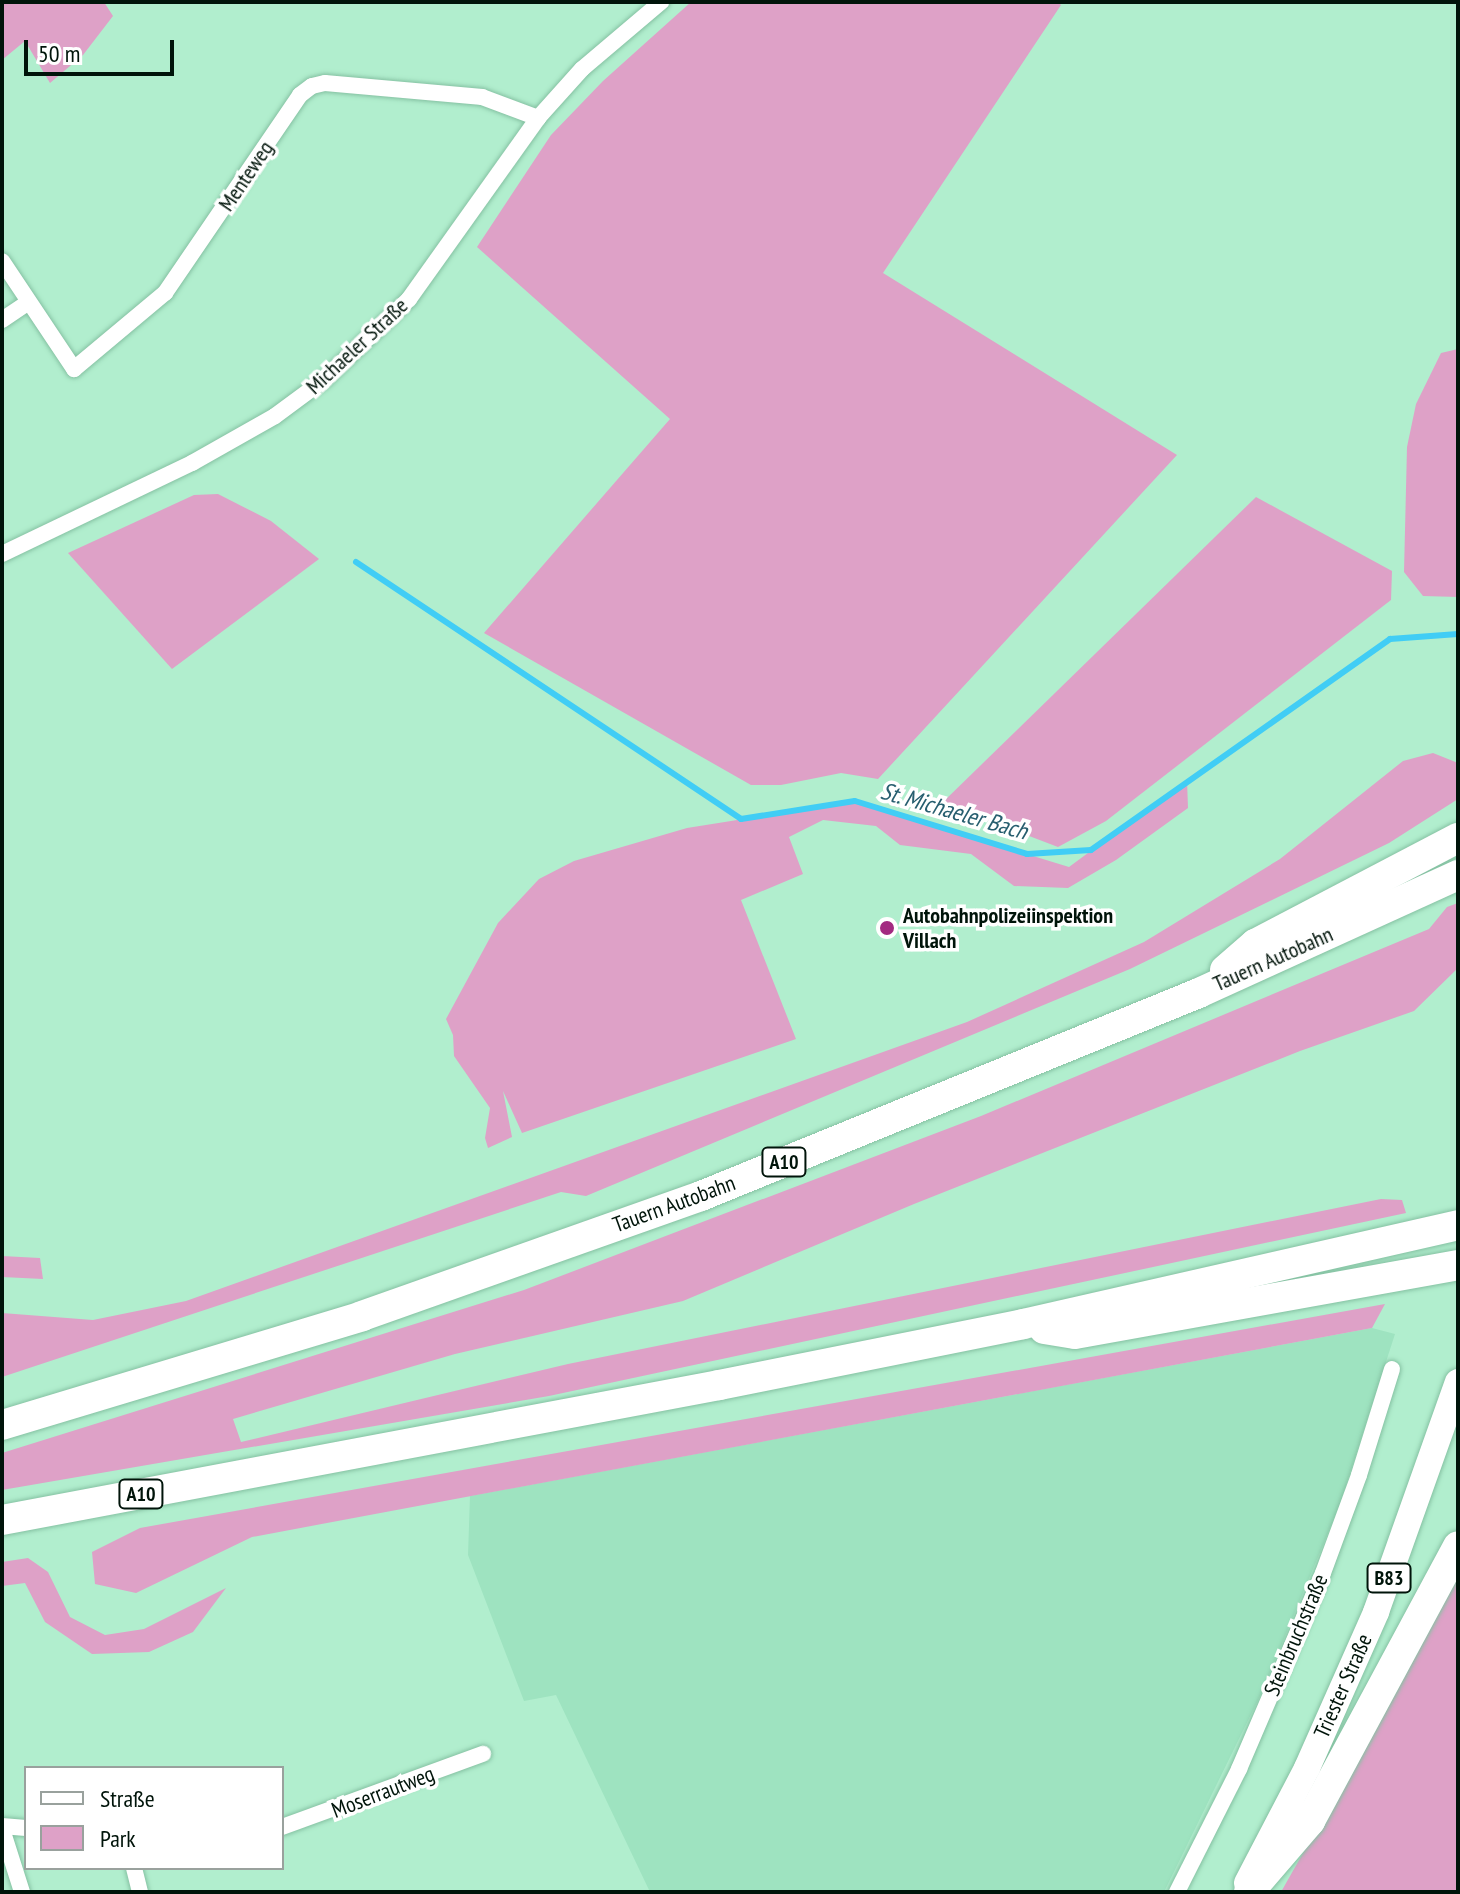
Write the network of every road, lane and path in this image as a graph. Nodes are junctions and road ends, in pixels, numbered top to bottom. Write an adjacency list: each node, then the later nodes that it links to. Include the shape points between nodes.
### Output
1 (661, 2): 2 (street, Michaeler Straße, via 582,69)
2 (538, 118): 4 (street, Menteweg, via 482,97 312,86 300,95 165,293 74,369); 6 (street, Michaeler Straße, via 409,299 325,379 275,416 192,463)
3 (2, 261): 4 (street, Menteweg)
4 (29, 302): 5 (street)
5 (2, 320)
6 (2, 554)
7 (1458, 838): 9 (highway, via 1255,944)
8 (1458, 875): 9 (highway, Tauern Autobahn / A10)
9 (1199, 993): 15 (highway, Tauern Autobahn / A10, via 701,1196 362,1316)
10 (1458, 1225): 12 (highway, A10)
11 (1458, 1265): 12 (highway, via 1075,1334)
12 (1023, 1324): 16 (highway, A10)
13 (1392, 1369): 25 (street, Steinbruchstraße, via 1323,1573 1239,1769)
14 (1458, 1382): 26 (main road, Triester Straße / B83, via 1376,1612 1307,1768)
15 (2, 1425)
16 (2, 1520)
17 (1458, 1546): 27 (highway, via 1310,1821)
18 (483, 1754): 19 (street, Moserrautweg)
19 (284, 1826)
20 (2, 1828): 21 (street); 23 (street)
21 (24, 1828)
22 (134, 1870): 24 (street)
23 (22, 1892)
24 (140, 1892)
25 (1177, 1892)
26 (1243, 1892)
27 (1249, 1892)

